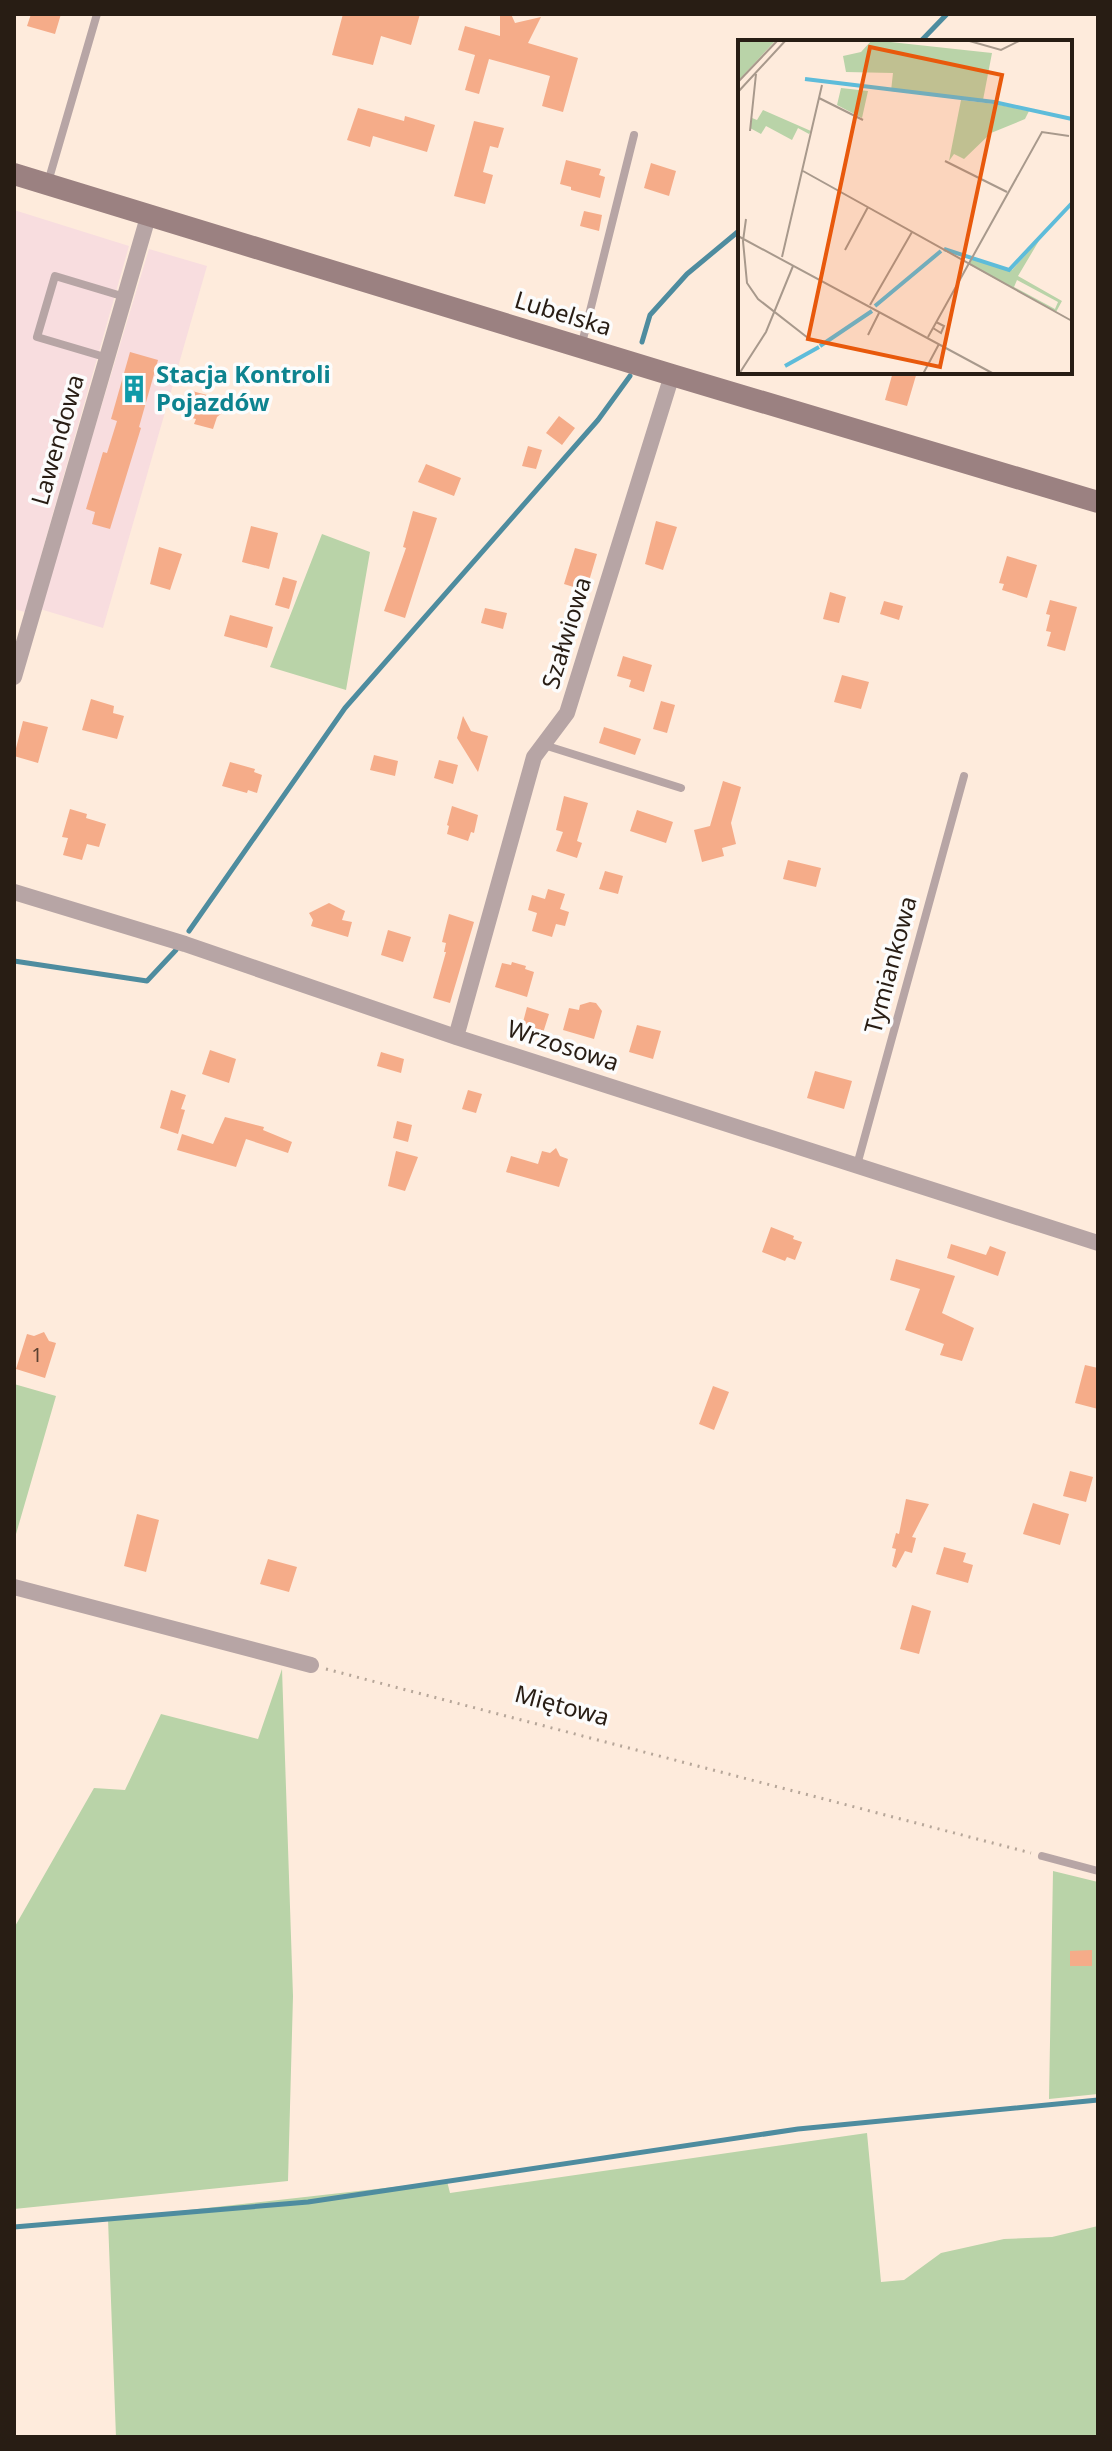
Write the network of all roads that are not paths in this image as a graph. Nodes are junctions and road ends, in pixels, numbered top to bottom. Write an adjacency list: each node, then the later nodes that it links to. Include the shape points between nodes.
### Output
1 (97, 14): 4 (lane)
2 (634, 135): 7 (lane)
3 (14, 174): 4 (main road, Lubelska)
4 (47, 185): 5 (main road, Lubelska)
5 (148, 217): 6 (street, Lawendowa); 7 (main road, Lubelska)
6 (126, 297): 8 (street, Lawendowa); 8 (lane, via 55,276 37,337)
7 (581, 347): 9 (main road, Lubelska)
8 (108, 358): 11 (street, Lawendowa)
9 (672, 375): 10 (main road, Lubelska); 12 (street, Szałwiowa, via 567,713)
10 (1098, 502)
11 (14, 677)
12 (543, 744): 14 (lane); 16 (street, Szałwiowa, via 534,757)
13 (964, 776): 17 (lane, Tymiankowa)
14 (681, 788)
15 (14, 892): 16 (street, Wrzosowa)
16 (456, 1037): 17 (street, Wrzosowa)
17 (857, 1165): 18 (street, Wrzosowa)
18 (1098, 1243)
19 (14, 1587): 20 (street)
20 (311, 1665)
21 (1042, 1856): 22 (lane)
22 (1098, 1871)

